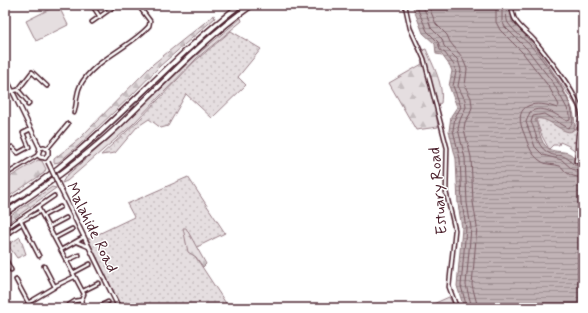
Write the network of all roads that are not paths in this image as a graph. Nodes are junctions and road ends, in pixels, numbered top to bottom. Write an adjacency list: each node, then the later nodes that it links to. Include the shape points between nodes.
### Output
1 (92, 5): 8 (street)
2 (116, 5): 8 (street)
3 (138, 5): 17 (street, via 150,21 148,26 105,60 84,81 78,91)
4 (240, 5): 28 (highway, via 178,56 77,152 44,179)
5 (252, 5): 33 (highway, via 182,62 82,158)
6 (405, 5): 70 (street, Estuary Road, via 410,28 424,59 447,148 446,192 455,230 449,287)
7 (512, 5): 25 (street, via 512,13 517,23 551,61 580,108 582,119 576,161)
8 (100, 17): 9 (street)
9 (92, 22)
10 (33, 67): 11 (street)
11 (32, 72): 13 (street); 14 (street)
12 (5, 76): 15 (main road)
13 (47, 86)
14 (18, 90): 15 (street); 16 (street)
15 (13, 92): 19 (main road)
16 (28, 105)
17 (74, 113)
18 (68, 124): 21 (street)
19 (31, 129): 20 (main road); 22 (street, via 23,133 28,149 18,153 12,147)
20 (40, 148): 21 (main road); 23 (main road)
21 (47, 149): 24 (main road)
22 (5, 151)
23 (38, 155): 24 (main road); 26 (street)
24 (45, 158): 44 (main road, Malahide Road, bridge)
25 (583, 164)
26 (5, 175)
27 (54, 196): 29 (street)
28 (5, 205)
29 (38, 207): 31 (street); 35 (street)
30 (60, 207): 35 (street)
31 (29, 212): 34 (street); 37 (street)
32 (39, 212): 34 (street)
33 (5, 213)
34 (31, 216): 37 (street)
35 (43, 216): 39 (street)
36 (66, 218): 39 (street)
37 (21, 220): 40 (street); 50 (street)
38 (20, 225): 42 (street)
39 (49, 227): 45 (street)
40 (6, 229): 42 (street)
41 (72, 229): 45 (street)
42 (9, 232): 43 (street)
43 (5, 235)
44 (84, 237): 46 (street); 47 (main road, Malahide Road)
45 (55, 238): 48 (street)
46 (77, 242): 47 (street); 48 (street)
47 (89, 247): 69 (main road, Malahide Road)
48 (61, 250): 52 (street)
49 (79, 255): 52 (street)
50 (39, 256)
51 (5, 258): 55 (street)
52 (66, 261): 56 (street)
53 (90, 264): 56 (street)
54 (44, 266): 60 (street)
55 (11, 270)
56 (73, 273): 57 (street)
57 (74, 277): 60 (street); 61 (street)
58 (16, 280): 64 (street)
59 (99, 283): 61 (street)
60 (56, 286): 64 (street)
61 (83, 292): 62 (street)
62 (81, 300): 66 (street); 67 (street)
63 (108, 302): 68 (street)
64 (28, 303): 65 (street)
65 (31, 308)
66 (64, 308)
67 (85, 308)
68 (96, 308)
69 (119, 308)
70 (457, 308)

